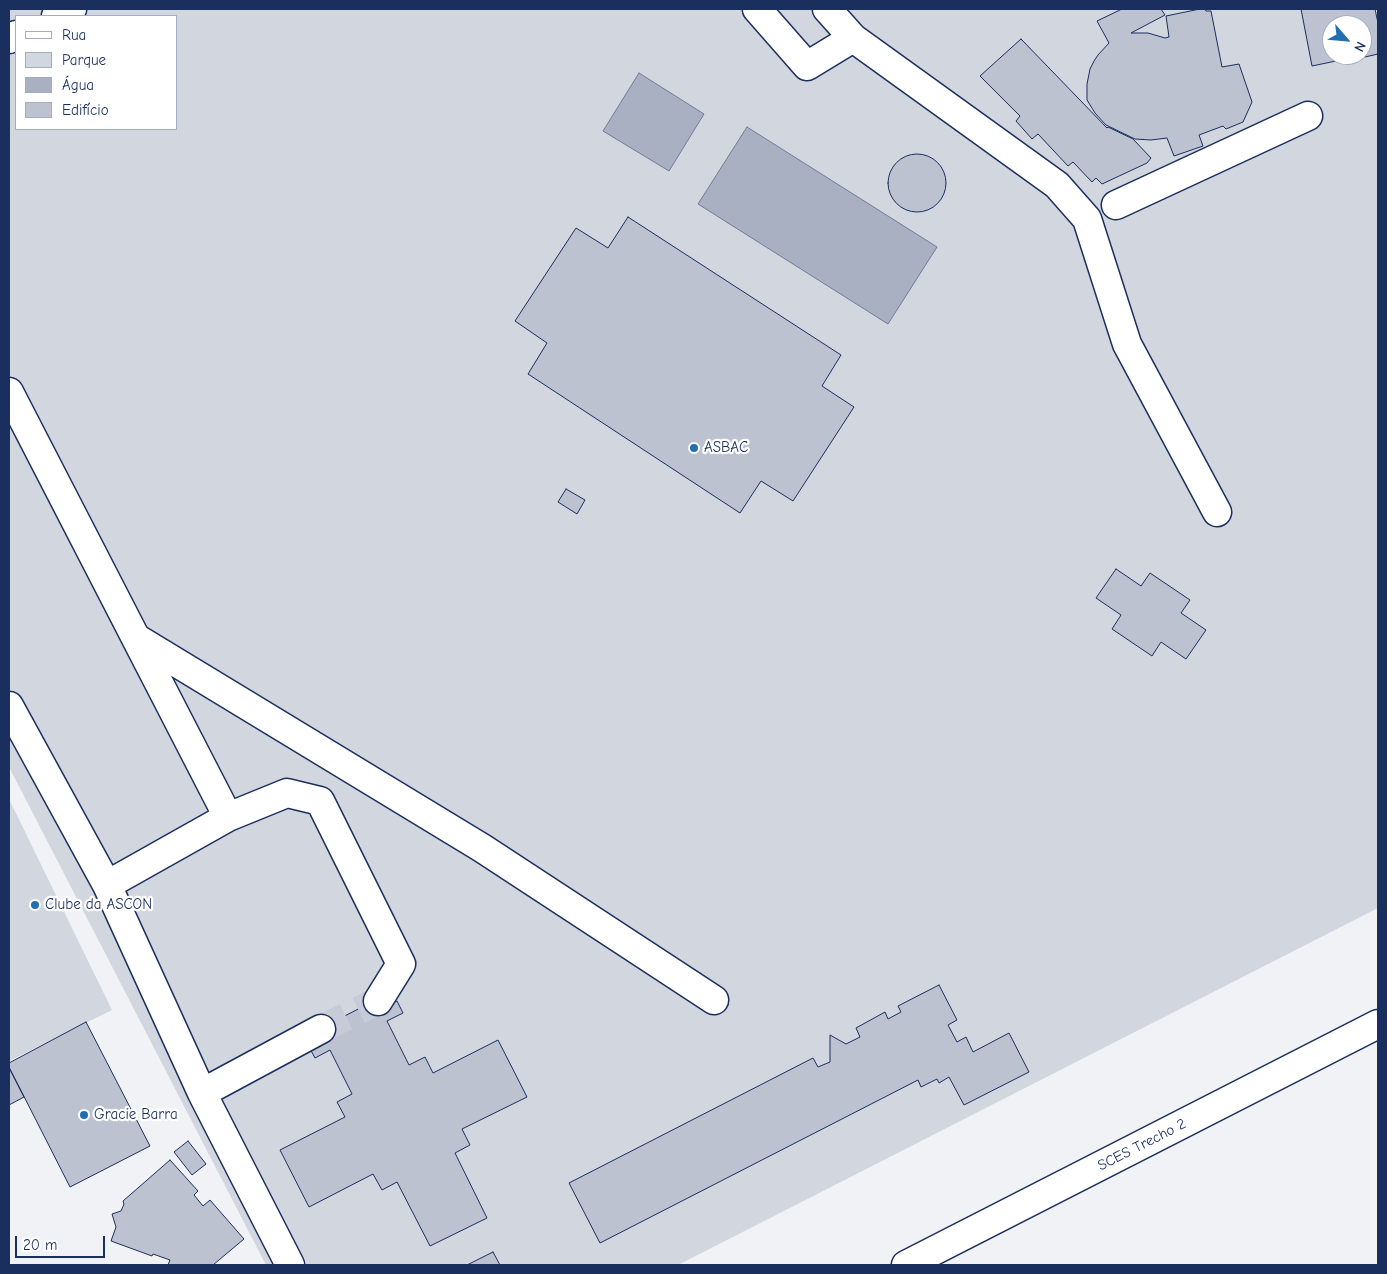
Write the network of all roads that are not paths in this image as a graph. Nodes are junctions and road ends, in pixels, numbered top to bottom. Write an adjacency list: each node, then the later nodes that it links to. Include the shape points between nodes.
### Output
1 (72, 9): 4 (main road)
2 (757, 9): 5 (main road, via 807,66)
3 (827, 9): 5 (main road)
4 (58, 15)
5 (853, 38): 9 (main road, via 1057,185 1087,219 1127,344)
6 (1308, 116): 7 (main road)
7 (1116, 205)
8 (9, 392): 10 (main road)
9 (1217, 512)
10 (136, 638): 12 (main road); 14 (main road, via 482,848)
11 (9, 706): 13 (main road)
12 (228, 817): 13 (main road); 15 (main road, via 287,793 320,801 401,964)
13 (107, 885): 18 (main road)
14 (714, 1000)
15 (378, 1001)
16 (1378, 1024): 20 (main road, SCES Trecho 2)
17 (321, 1029): 18 (main road)
18 (202, 1092): 19 (main road)
19 (290, 1265)
20 (906, 1265)

